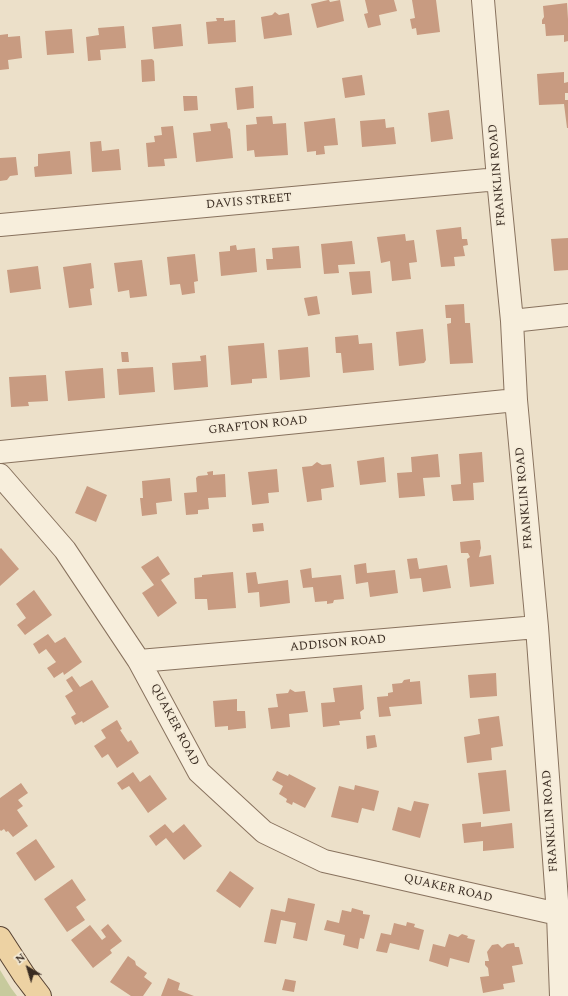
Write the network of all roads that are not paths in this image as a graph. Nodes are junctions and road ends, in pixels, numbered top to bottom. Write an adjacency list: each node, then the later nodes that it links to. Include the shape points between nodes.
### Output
1 (484, 0): 2 (street, FRANKLIN ROAD)
2 (498, 180): 3 (street, DAVIS STREET); 5 (street, FRANKLIN ROAD)
3 (0, 225)
4 (568, 315): 5 (street)
5 (512, 321): 6 (street, FRANKLIN ROAD)
6 (516, 400): 7 (street, GRAFTON ROAD); 9 (street, FRANKLIN ROAD)
7 (0, 452)
8 (0, 475): 10 (street, QUAKER ROAD, via 65,550)
9 (537, 627): 10 (street, ADDISON ROAD); 11 (street, FRANKLIN ROAD)
10 (139, 661): 11 (street, QUAKER ROAD, via 199,772 264,832 324,861)
11 (558, 914): 14 (street, FRANKLIN ROAD)
12 (0, 938): 13 (main road)
13 (40, 996)
14 (561, 996)

